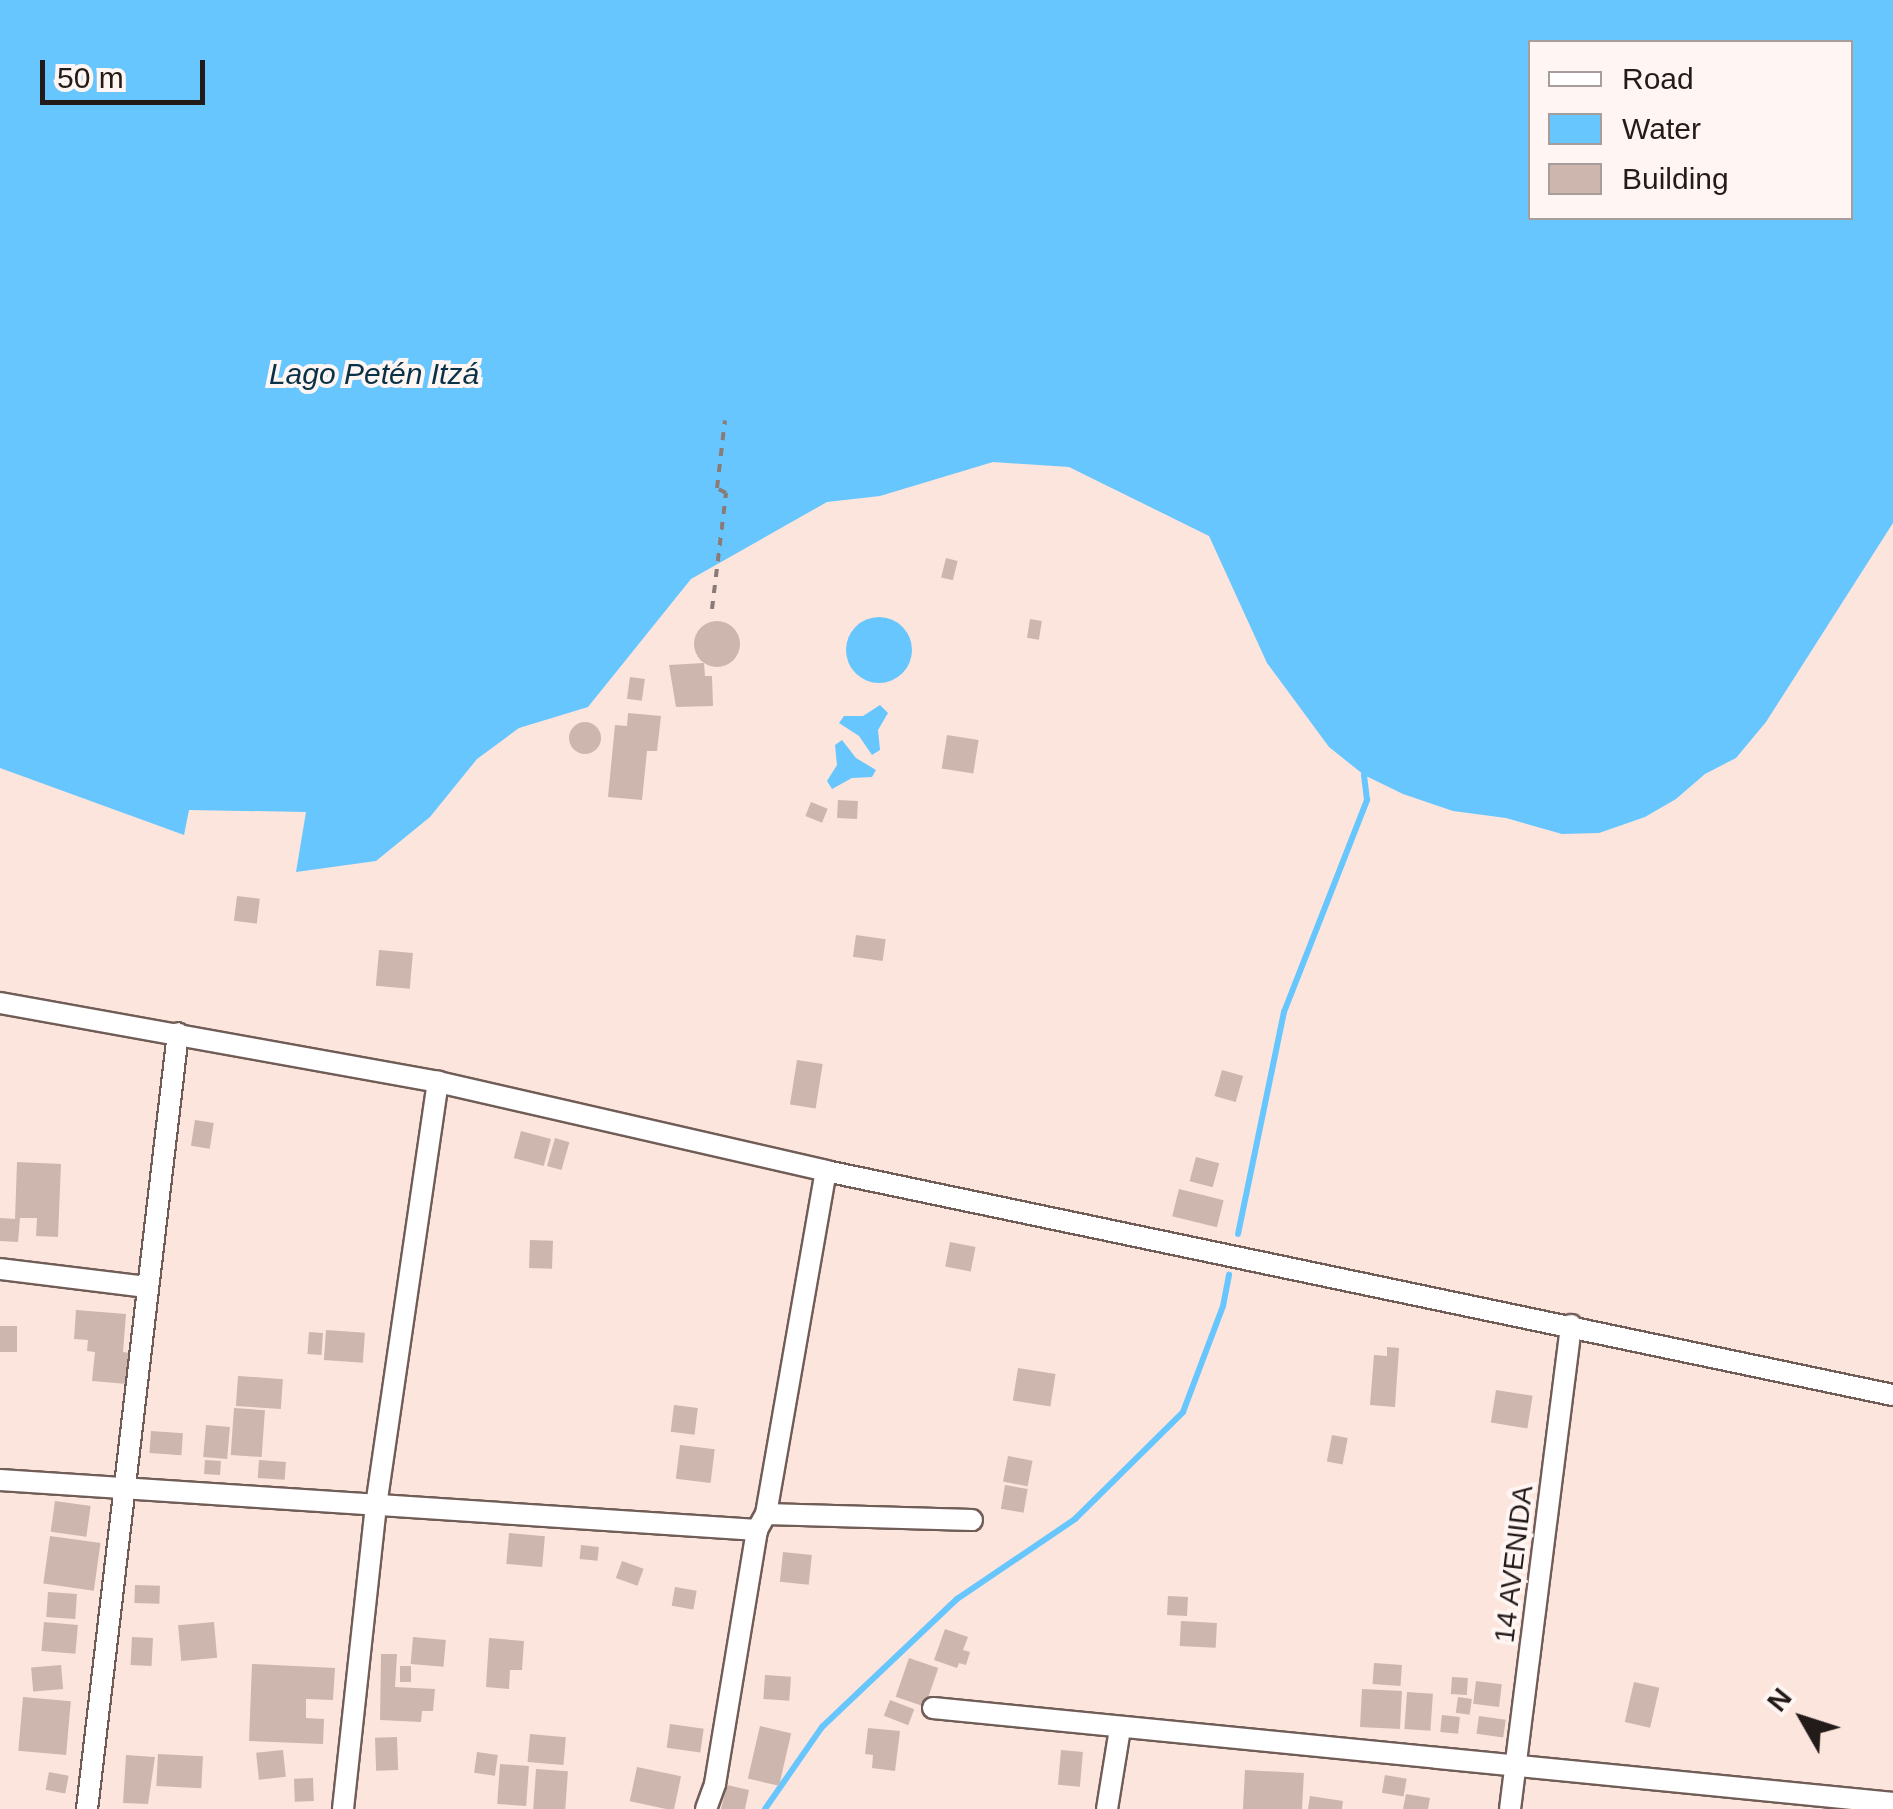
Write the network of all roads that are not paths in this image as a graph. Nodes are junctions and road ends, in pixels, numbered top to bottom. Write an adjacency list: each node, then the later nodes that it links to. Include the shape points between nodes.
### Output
1 (0, 1003): 2 (street)
2 (178, 1033): 3 (street); 6 (street)
3 (438, 1082): 4 (street); 11 (street)
4 (826, 1171): 7 (street); 13 (street)
5 (0, 1269): 6 (street)
6 (147, 1287): 10 (street)
7 (1571, 1325): 8 (street); 16 (street, 14 AVENIDA)
8 (1893, 1395)
9 (0, 1480): 10 (street)
10 (128, 1490): 11 (street); 18 (street)
11 (376, 1506): 13 (street); 19 (street)
12 (972, 1520): 13 (street)
13 (761, 1522): 20 (street)
14 (933, 1708): 15 (street)
15 (1120, 1729): 16 (street); 21 (street)
16 (1518, 1765): 17 (street); 22 (street, 14 AVENIDA)
17 (1893, 1803)
18 (87, 1809)
19 (343, 1809)
20 (706, 1809)
21 (1106, 1809)
22 (1510, 1809)

